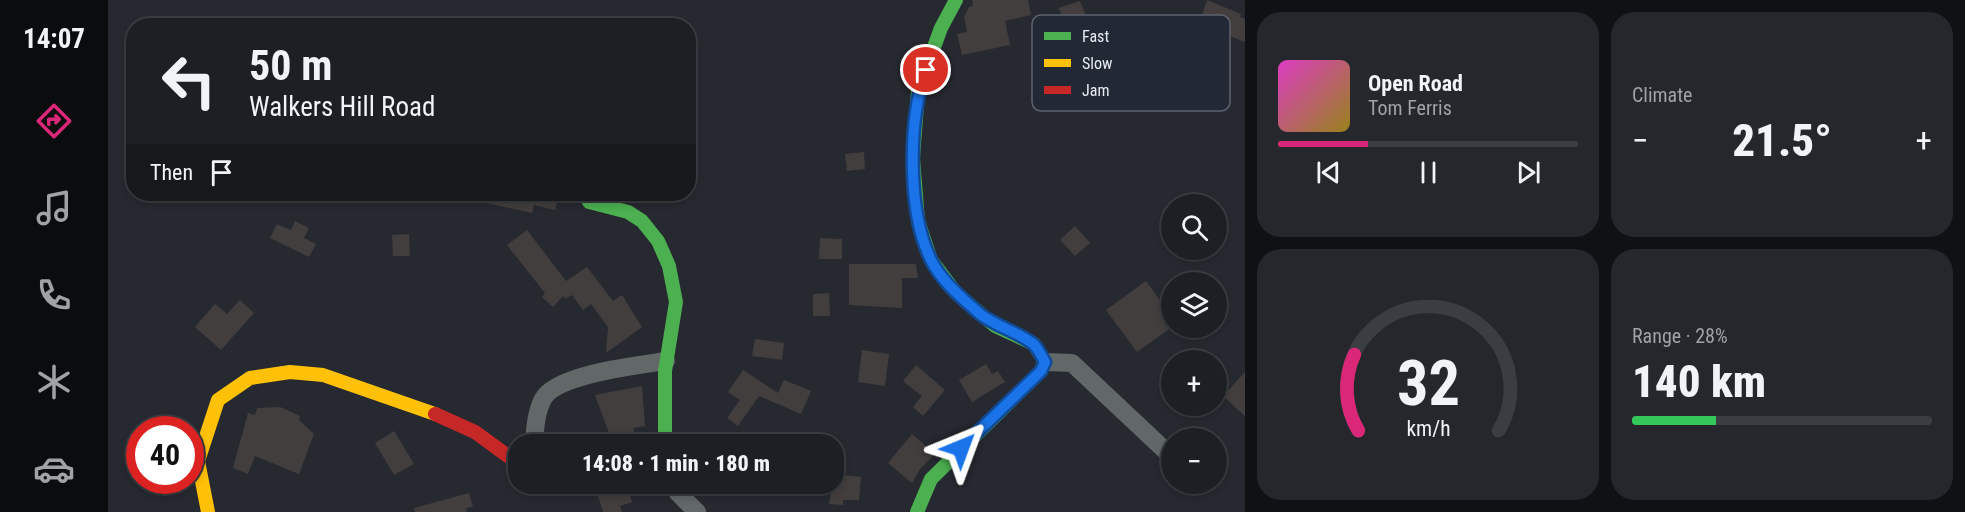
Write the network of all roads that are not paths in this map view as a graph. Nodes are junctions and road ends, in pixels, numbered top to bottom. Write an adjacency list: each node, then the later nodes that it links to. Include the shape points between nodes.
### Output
1 (956, 0): 4 (street, via 918,91 913,158 918,221 931,260 956,293 995,326 1034,344)
2 (589, 202): 3 (street, via 599,208 633,214 645,224 663,252 676,303)
3 (666, 361): 5 (street, via 628,366 564,383 544,397); 6 (street)
4 (1045, 362): 7 (street, via 1072,363); 12 (street, via 1041,371 930,479)
5 (535, 434)
6 (665, 434)
7 (1161, 447)
8 (508, 456): 10 (street, via 447,418 323,375 262,375 250,378 218,400 198,461)
9 (679, 494): 11 (street)
10 (208, 512)
11 (697, 512)
12 (916, 512)

